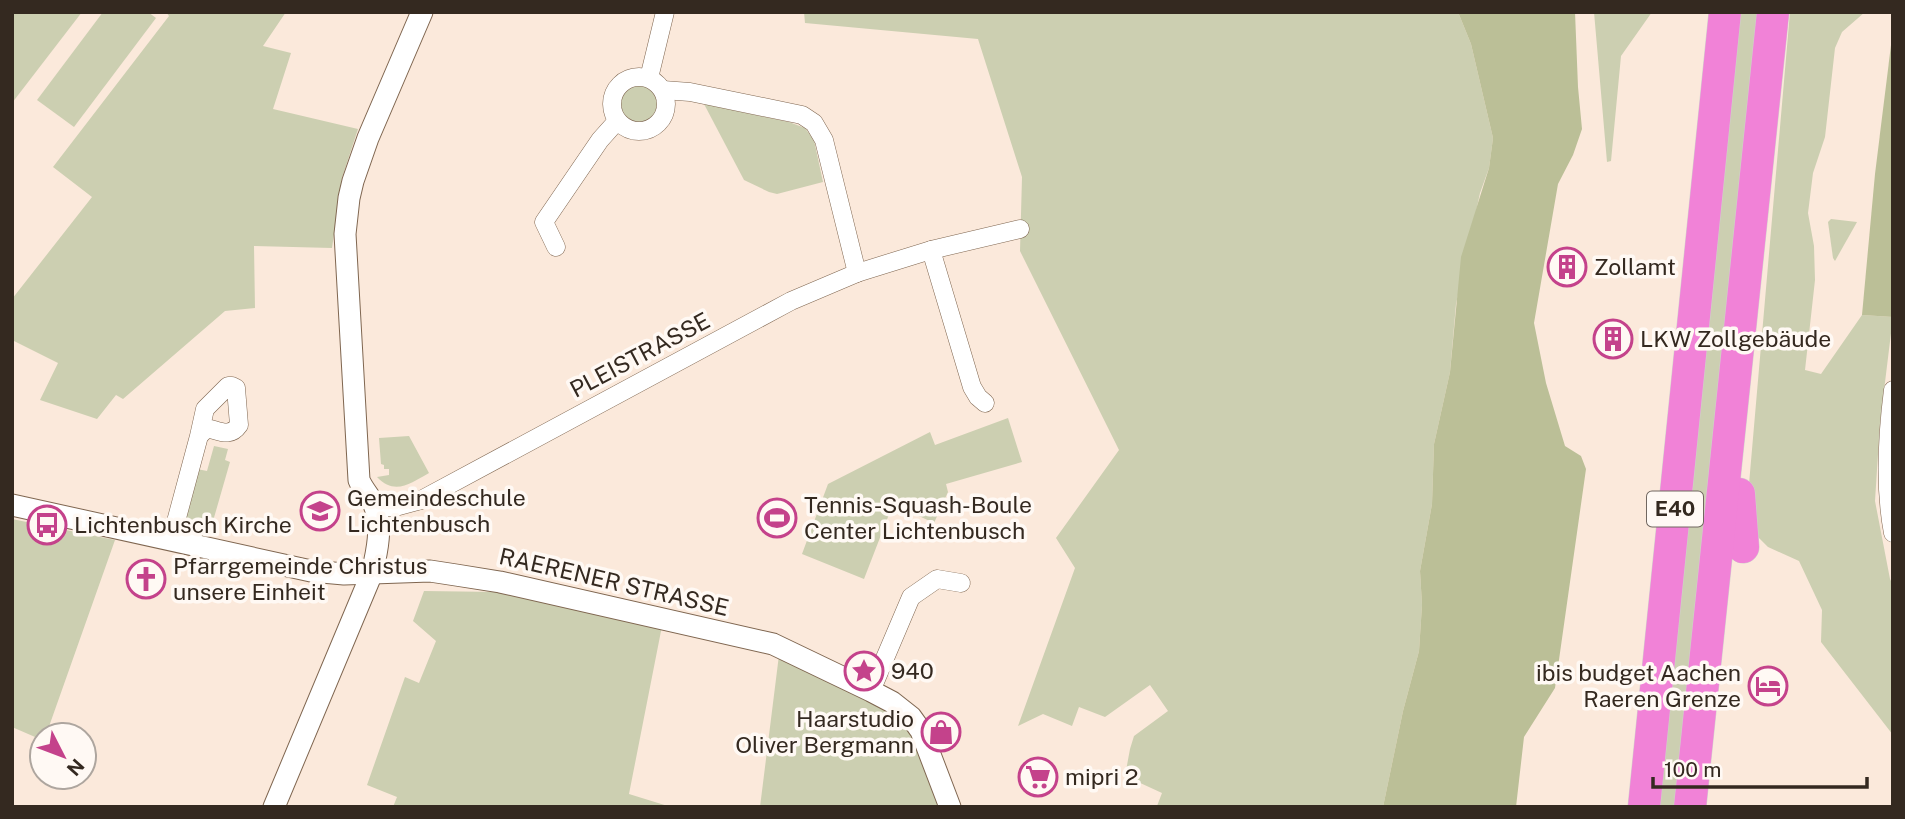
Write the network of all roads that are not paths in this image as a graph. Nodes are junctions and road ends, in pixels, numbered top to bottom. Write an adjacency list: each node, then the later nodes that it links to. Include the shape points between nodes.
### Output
1 (422, 12): 16 (street, via 356,170 345,234 359,480)
2 (665, 12): 5 (street)
3 (1725, 12): 23 (highway, E40)
4 (1773, 12): 14 (highway, E40)
5 (656, 84): 6 (street, via 641,76 617,87 611,104); 6 (street, via 666,99 658,124 641,131); 10 (street, via 802,115 814,123 824,140)
6 (617, 121): 8 (street, via 544,222)
7 (1020, 229): 9 (street, PLEISTRASSE)
8 (556, 247)
9 (931, 250): 10 (street, PLEISTRASSE); 12 (street, via 972,387)
10 (857, 273): 16 (street, PLEISTRASSE, via 791,301 421,500)
11 (1893, 390): 17 (street, via 1887,462)
12 (985, 403)
13 (199, 436): 18 (street)
14 (1730, 441): 19 (highway, via 1739,475); 28 (highway, E40)
15 (12, 505): 18 (street, RAERENER STRASSE)
16 (375, 508): 20 (street, via 378,550)
17 (1893, 533)
18 (171, 540): 20 (street, RAERENER STRASSE, via 311,571)
19 (1743, 547)
20 (372, 573): 22 (street, RAERENER STRASSE, via 430,571 500,582 773,644); 24 (street)
21 (961, 583): 22 (street, via 937,579 911,597)
22 (871, 691): 25 (street, RAERENER STRASSE, via 912,717)
23 (1651, 741): 26 (highway, via 1632,782); 27 (highway, E40)
24 (274, 807)
25 (950, 807)
26 (1629, 807)
27 (1644, 807)
28 (1690, 807)

